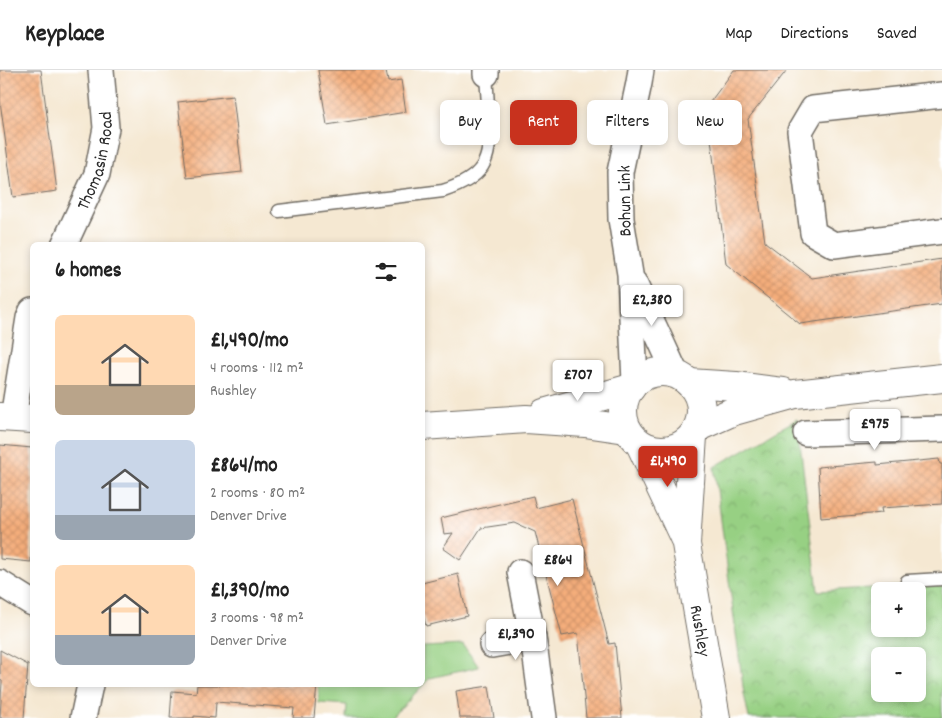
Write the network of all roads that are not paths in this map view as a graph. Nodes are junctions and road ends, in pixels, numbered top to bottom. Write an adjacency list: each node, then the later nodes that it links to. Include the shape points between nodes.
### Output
1 (101, 70): 7 (street, Thomasin Road, via 106,128 97,174)
2 (641, 70): 8 (street, Bohun Link, via 620,172 621,219)
3 (486, 72): 5 (lane, via 491,141 488,157 479,172 461,185 443,191)
4 (942, 95): 6 (street, via 813,109 800,131 813,233 834,245)
5 (279, 211)
6 (942, 231)
7 (65, 242)
8 (630, 274): 11 (street); 12 (street)
9 (30, 316): 14 (street)
10 (942, 378): 13 (street)
11 (683, 379): 12 (street, via 659,372 647,375); 13 (street); 18 (street, via 699,398 701,413)
12 (633, 385): 15 (street); 20 (street, via 622,408)
13 (795, 394): 18 (street, via 734,411)
14 (15, 418)
15 (526, 418): 16 (street); 20 (street, via 585,424)
16 (425, 426)
17 (942, 428): 19 (street)
18 (696, 431): 20 (street, via 681,446 666,451 652,450); 21 (street, Rushley)
19 (806, 433)
20 (633, 437): 21 (street, Rushley)
21 (686, 544): 32 (street, Rushley)
22 (520, 572): 27 (street)
23 (942, 579): 24 (lane)
24 (907, 581)
25 (0, 583): 26 (street)
26 (30, 602)
27 (533, 638): 28 (street); 31 (street)
28 (492, 645)
29 (90, 687): 30 (street)
30 (83, 718)
31 (544, 718)
32 (716, 718)

